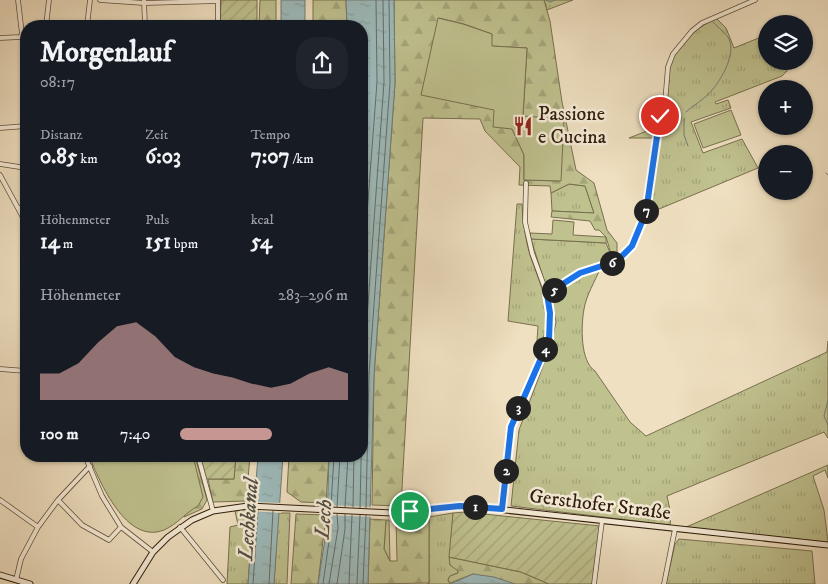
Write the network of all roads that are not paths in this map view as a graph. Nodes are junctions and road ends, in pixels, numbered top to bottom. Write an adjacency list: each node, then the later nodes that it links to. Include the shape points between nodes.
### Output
1 (18, 0): 9 (street)
2 (50, 0): 10 (street)
3 (90, 0): 11 (street)
4 (100, 0): 6 (street)
5 (755, 0): 23 (street, via 702,23 692,30 673,54 668,67 666,97 646,212 632,246 617,261 580,273)
6 (144, 1): 7 (street); 12 (street)
7 (180, 1): 8 (street)
8 (218, 1): 13 (street)
9 (20, 20)
10 (47, 20)
11 (88, 20)
12 (144, 20)
13 (218, 20)
14 (20, 37): 15 (street)
15 (0, 38)
16 (20, 126): 17 (street)
17 (0, 128)
18 (0, 164): 19 (street)
19 (20, 167)
20 (0, 175): 22 (street)
21 (526, 183): 23 (street, via 525,222)
22 (19, 208)
23 (547, 294): 31 (street, via 549,340 511,427)
24 (0, 369): 25 (street)
25 (20, 371)
26 (88, 462): 28 (street)
27 (200, 462): 32 (street)
28 (90, 466): 30 (street); 35 (street, via 102,496)
29 (0, 500): 34 (street)
30 (58, 500): 34 (street); 35 (street, via 82,525 109,540)
31 (502, 509): 32 (main road, Gersthofer Straße, via 460,506 386,512 248,506); 33 (main road, Gersthofer Straße)
32 (213, 511): 36 (main road, Gersthofer Straße)
33 (602, 521): 37 (main road, Gersthofer Straße); 45 (street)
34 (38, 527): 41 (street, via 21,559)
35 (121, 527): 39 (street)
36 (180, 527): 39 (main road, Gersthofer Straße); 42 (street)
37 (675, 529): 38 (main road, Gersthofer Straße); 46 (street)
38 (828, 545)
39 (154, 552): 44 (main road, Gersthofer Straße)
40 (0, 575): 41 (main road)
41 (16, 580): 43 (main road)
42 (223, 580)
43 (30, 584)
44 (133, 584)
45 (594, 584)
46 (664, 584)

